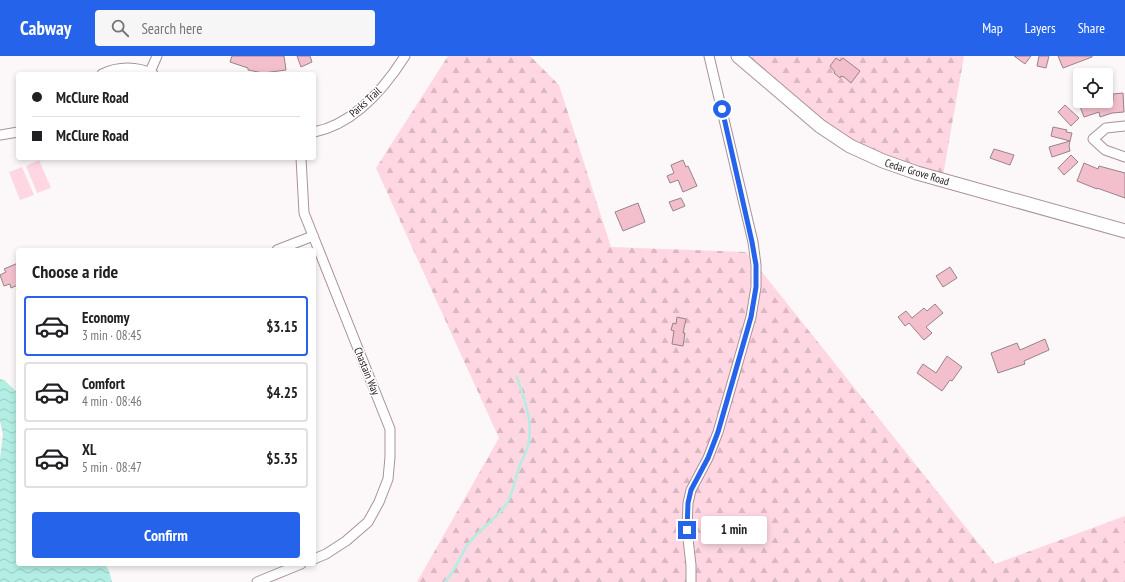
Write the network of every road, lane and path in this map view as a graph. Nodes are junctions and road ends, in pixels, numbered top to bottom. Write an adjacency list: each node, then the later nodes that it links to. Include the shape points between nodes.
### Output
1 (157, 56): 7 (street)
2 (405, 56): 10 (street, Parks Trail, via 389,80 368,102 346,119 328,129)
3 (709, 56): 20 (street, via 752,242 756,287 751,317 718,432 691,490 688,503 687,530)
4 (738, 56): 14 (main road, Cedar Grove Road, via 820,126 850,146 883,162)
5 (106, 72): 6 (street, via 128,67)
6 (147, 72)
7 (151, 72)
8 (1125, 126): 12 (street, via 1106,128 1093,139 1105,150)
9 (16, 132): 11 (street)
10 (316, 132)
11 (0, 135)
12 (1125, 157)
13 (301, 160): 15 (street, Chastain Way, via 304,213)
14 (1125, 231)
15 (313, 236): 16 (street); 17 (street, Chastain Way, via 390,429 388,479 368,522 346,541)
16 (282, 248)
17 (316, 558)
18 (296, 566): 19 (street)
19 (257, 582)
20 (691, 582)

